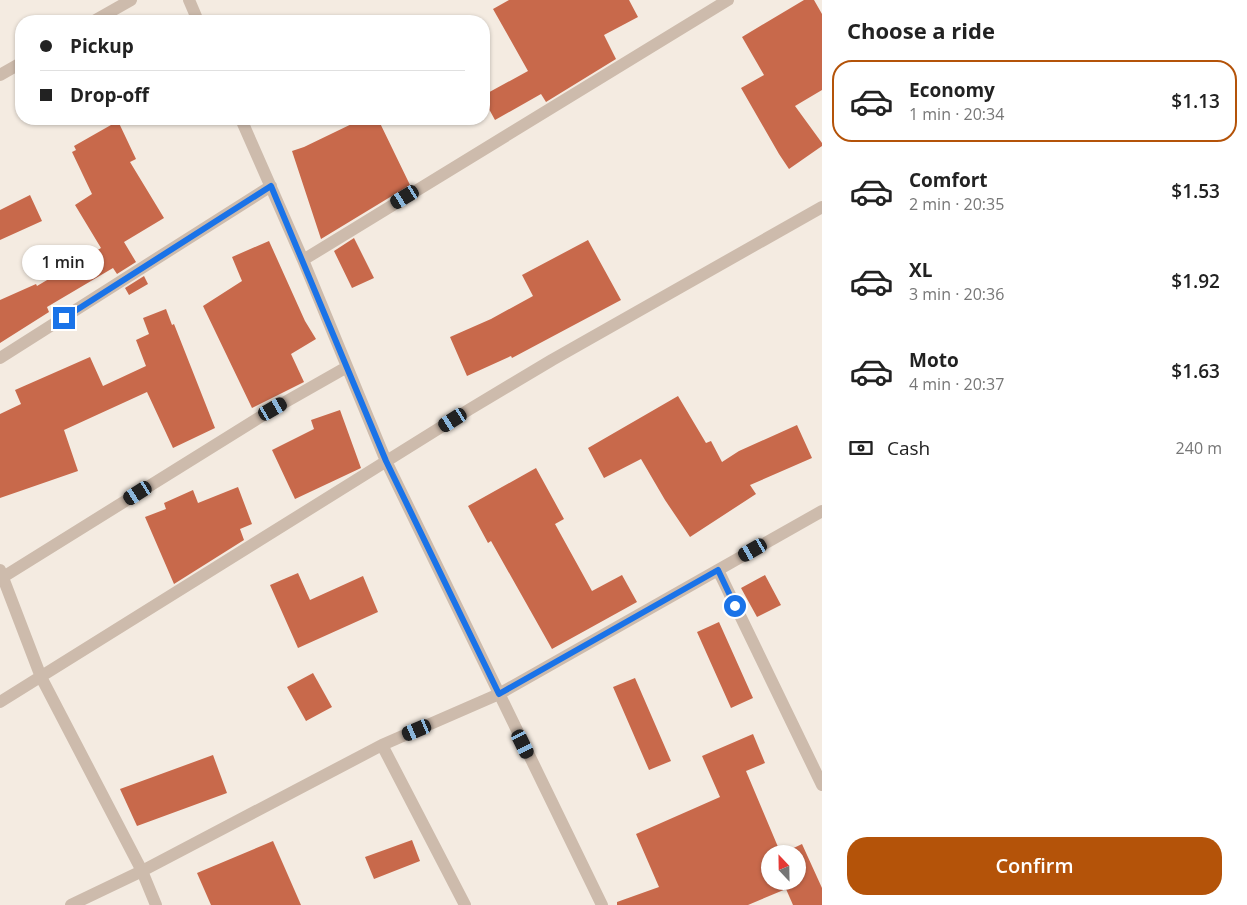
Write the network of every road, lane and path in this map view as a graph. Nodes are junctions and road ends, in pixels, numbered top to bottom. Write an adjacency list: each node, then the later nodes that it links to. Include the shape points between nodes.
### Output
1 (131, 0): 4 (street)
2 (189, 0): 5 (street)
3 (728, 0): 11 (street)
4 (105, 15)
5 (195, 15)
6 (15, 66): 7 (street)
7 (0, 75)
8 (244, 125): 9 (street)
9 (271, 186): 11 (street); 12 (street)
10 (822, 207): 14 (street, via 552,360)
11 (303, 260): 13 (street)
12 (0, 358)
13 (347, 367): 14 (street); 17 (street)
14 (386, 461): 18 (street); 19 (street)
15 (822, 511): 16 (street)
16 (718, 570): 19 (street); 22 (street)
17 (1, 575): 18 (street)
18 (41, 677): 20 (street); 23 (street)
19 (499, 694): 21 (street); 27 (street)
20 (0, 702)
21 (382, 745): 23 (street); 26 (street)
22 (822, 785)
23 (142, 871): 24 (street); 25 (street)
24 (71, 905)
25 (156, 905)
26 (465, 905)
27 (602, 905)

